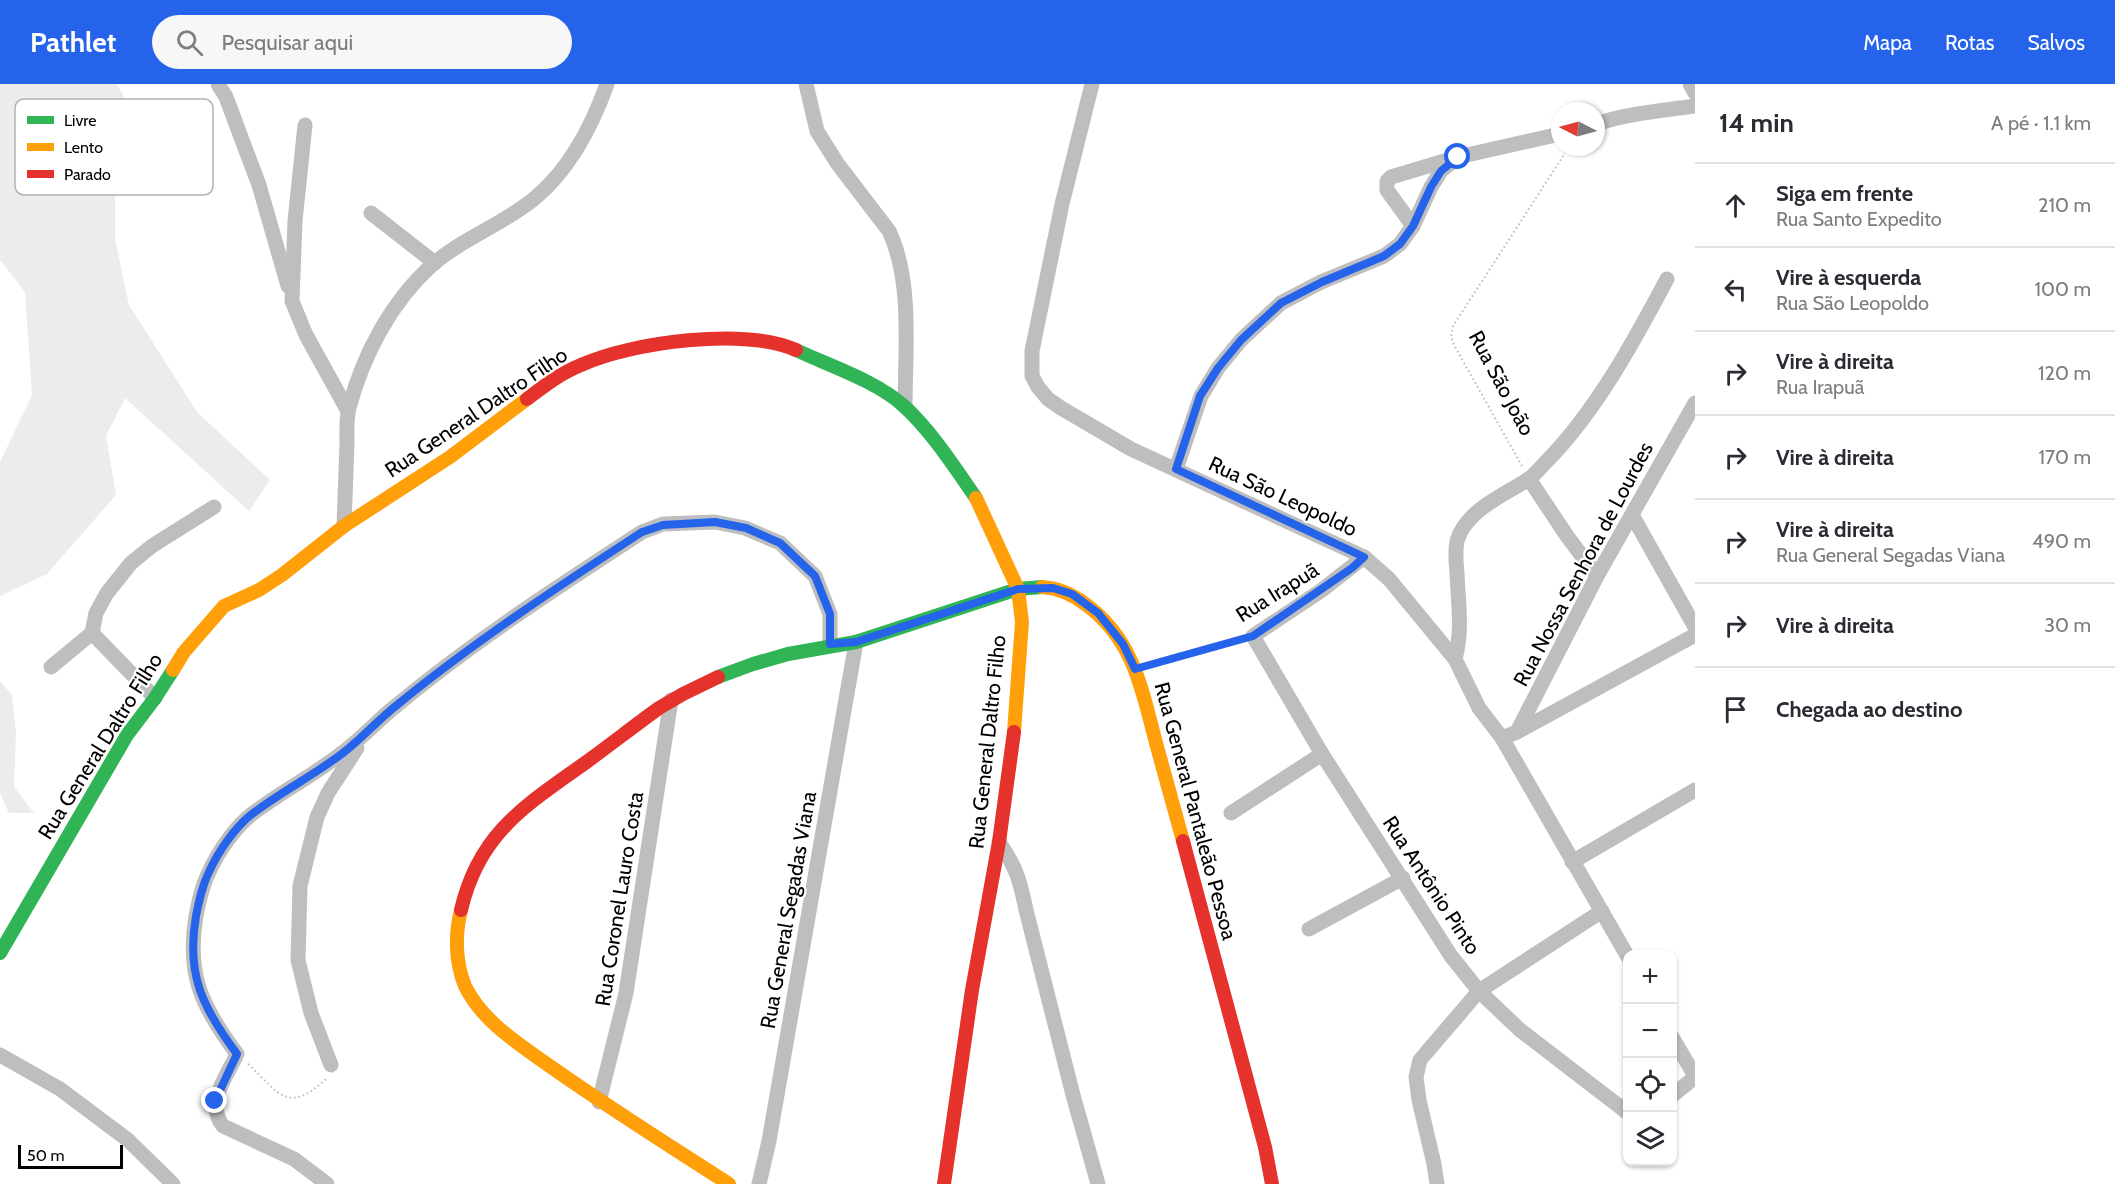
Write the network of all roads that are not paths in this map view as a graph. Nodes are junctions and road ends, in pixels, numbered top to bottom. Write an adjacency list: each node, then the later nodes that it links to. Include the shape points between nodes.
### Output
1 (218, 84): 16 (street, via 259,185)
2 (607, 84): 14 (street, via 577,149 557,177 535,199)
3 (806, 84): 18 (street, via 818,131 895,242 905,302)
4 (1092, 84): 20 (street, Rua São Leopoldo, via 1040,307 1032,376 1048,399 1061,408 1131,449)
5 (1690, 84): 6 (street)
6 (1695, 93)
7 (1695, 106): 8 (street)
8 (1605, 121)
9 (305, 125): 16 (street, via 294,221)
10 (1551, 136): 11 (street)
11 (1458, 157): 13 (street, via 1441,171); 13 (street, via 1398,174 1387,181 1387,189)
12 (372, 213): 14 (street)
13 (1413, 226): 20 (street, via 1400,244 1384,256 1281,303 1241,340 1200,396)
14 (435, 262): 19 (street, via 397,302 362,370)
15 (1667, 279): 21 (street, via 1581,422)
16 (292, 300): 19 (street, via 306,335)
17 (1695, 403): 23 (street, Rua Nossa Senhora de Lourdes)
18 (905, 407): 24 (street, Rua General Daltro Filho, via 878,388 792,348 707,338 610,354 548,383 450,457); 27 (street, Rua General Daltro Filho, via 976,498)
19 (348, 411): 24 (street)
20 (1176, 469): 25 (street, Rua São Leopoldo)
21 (1529, 478): 26 (street); 34 (street, via 1485,506 1466,523 1457,541 1461,625)
22 (214, 507): 29 (street, via 131,563 107,593 96,613)
23 (1632, 515): 26 (street, Rua Nossa Senhora de Lourdes); 28 (street)
24 (344, 526): 36 (street, Rua General Daltro Filho, via 282,575 224,606 184,652)
25 (1364, 557): 30 (street, Rua Irapuã); 34 (street, Rua São Leopoldo, via 1389,579)
26 (1597, 576): 39 (street, Rua Nossa Senhora de Lourdes)
27 (1018, 589): 32 (street, Rua General Pantaleão Pessoa); 43 (street, Rua General Daltro Filho, via 1022,622 1014,730); 64 (street, Rua General Pantaleão Pessoa, via 1053,588 1072,594 1098,613 1123,644 1135,669)
28 (1695, 627)
29 (92, 633): 35 (street); 36 (street)
30 (1253, 636): 40 (street, Rua Antônio Pinto)
31 (1695, 636): 39 (street)
32 (856, 642): 33 (street, Rua General Pantaleão Pessoa); 61 (street, Rua General Segadas Viana)
33 (830, 644): 37 (street, Rua General Pantaleão Pessoa, via 725,674); 38 (street, via 830,614 815,576 780,543 746,528 715,522 663,525 642,532 490,635 396,705)
34 (1455, 658): 39 (street, Rua São Leopoldo, via 1479,708)
35 (51, 667)
36 (155, 698): 49 (street, Rua General Daltro Filho, via 127,735)
37 (671, 700): 56 (street, Rua Coronel Lauro Costa, via 626,993); 56 (street, Rua General Pantaleão Pessoa, via 514,817 488,845 473,870 463,901 457,936 459,967 482,1012)
38 (365, 735): 53 (street, via 317,817 300,886 298,960 311,1012); 59 (street, via 250,815 229,839 209,871 193,936 193,964 199,991 237,1054 215,1101 216,1117 223,1126 294,1159)
39 (1510, 735): 44 (street, Rua São Leopoldo)
40 (1322, 754): 42 (street); 45 (street, Rua Antônio Pinto)
41 (1695, 790): 44 (street)
42 (1231, 813)
43 (999, 842): 62 (street, Rua General Daltro Filho, via 972,990); 63 (street, via 1021,883 1072,1095)
44 (1572, 862): 46 (street, Rua São Leopoldo)
45 (1403, 878): 47 (street); 50 (street, Rua Antônio Pinto, via 1451,956)
46 (1602, 912): 48 (street, Rua São Leopoldo); 50 (street)
47 (1309, 929)
48 (1624, 950)
49 (0, 953)
50 (1479, 991): 57 (street, Rua Antônio Pinto, via 1555,1059); 65 (street, via 1420,1060 1416,1077)
51 (1677, 1046): 54 (street)
52 (0, 1055): 58 (street, via 68,1095 128,1140)
53 (331, 1065)
54 (1695, 1077): 55 (street)
55 (1677, 1092)
56 (599, 1102): 60 (street, Rua General Pantaleão Pessoa)
57 (1627, 1112)
58 (173, 1184)
59 (327, 1184)
60 (729, 1184)
61 (759, 1184)
62 (944, 1184)
63 (1098, 1184)
64 (1272, 1184)
65 (1437, 1184)

